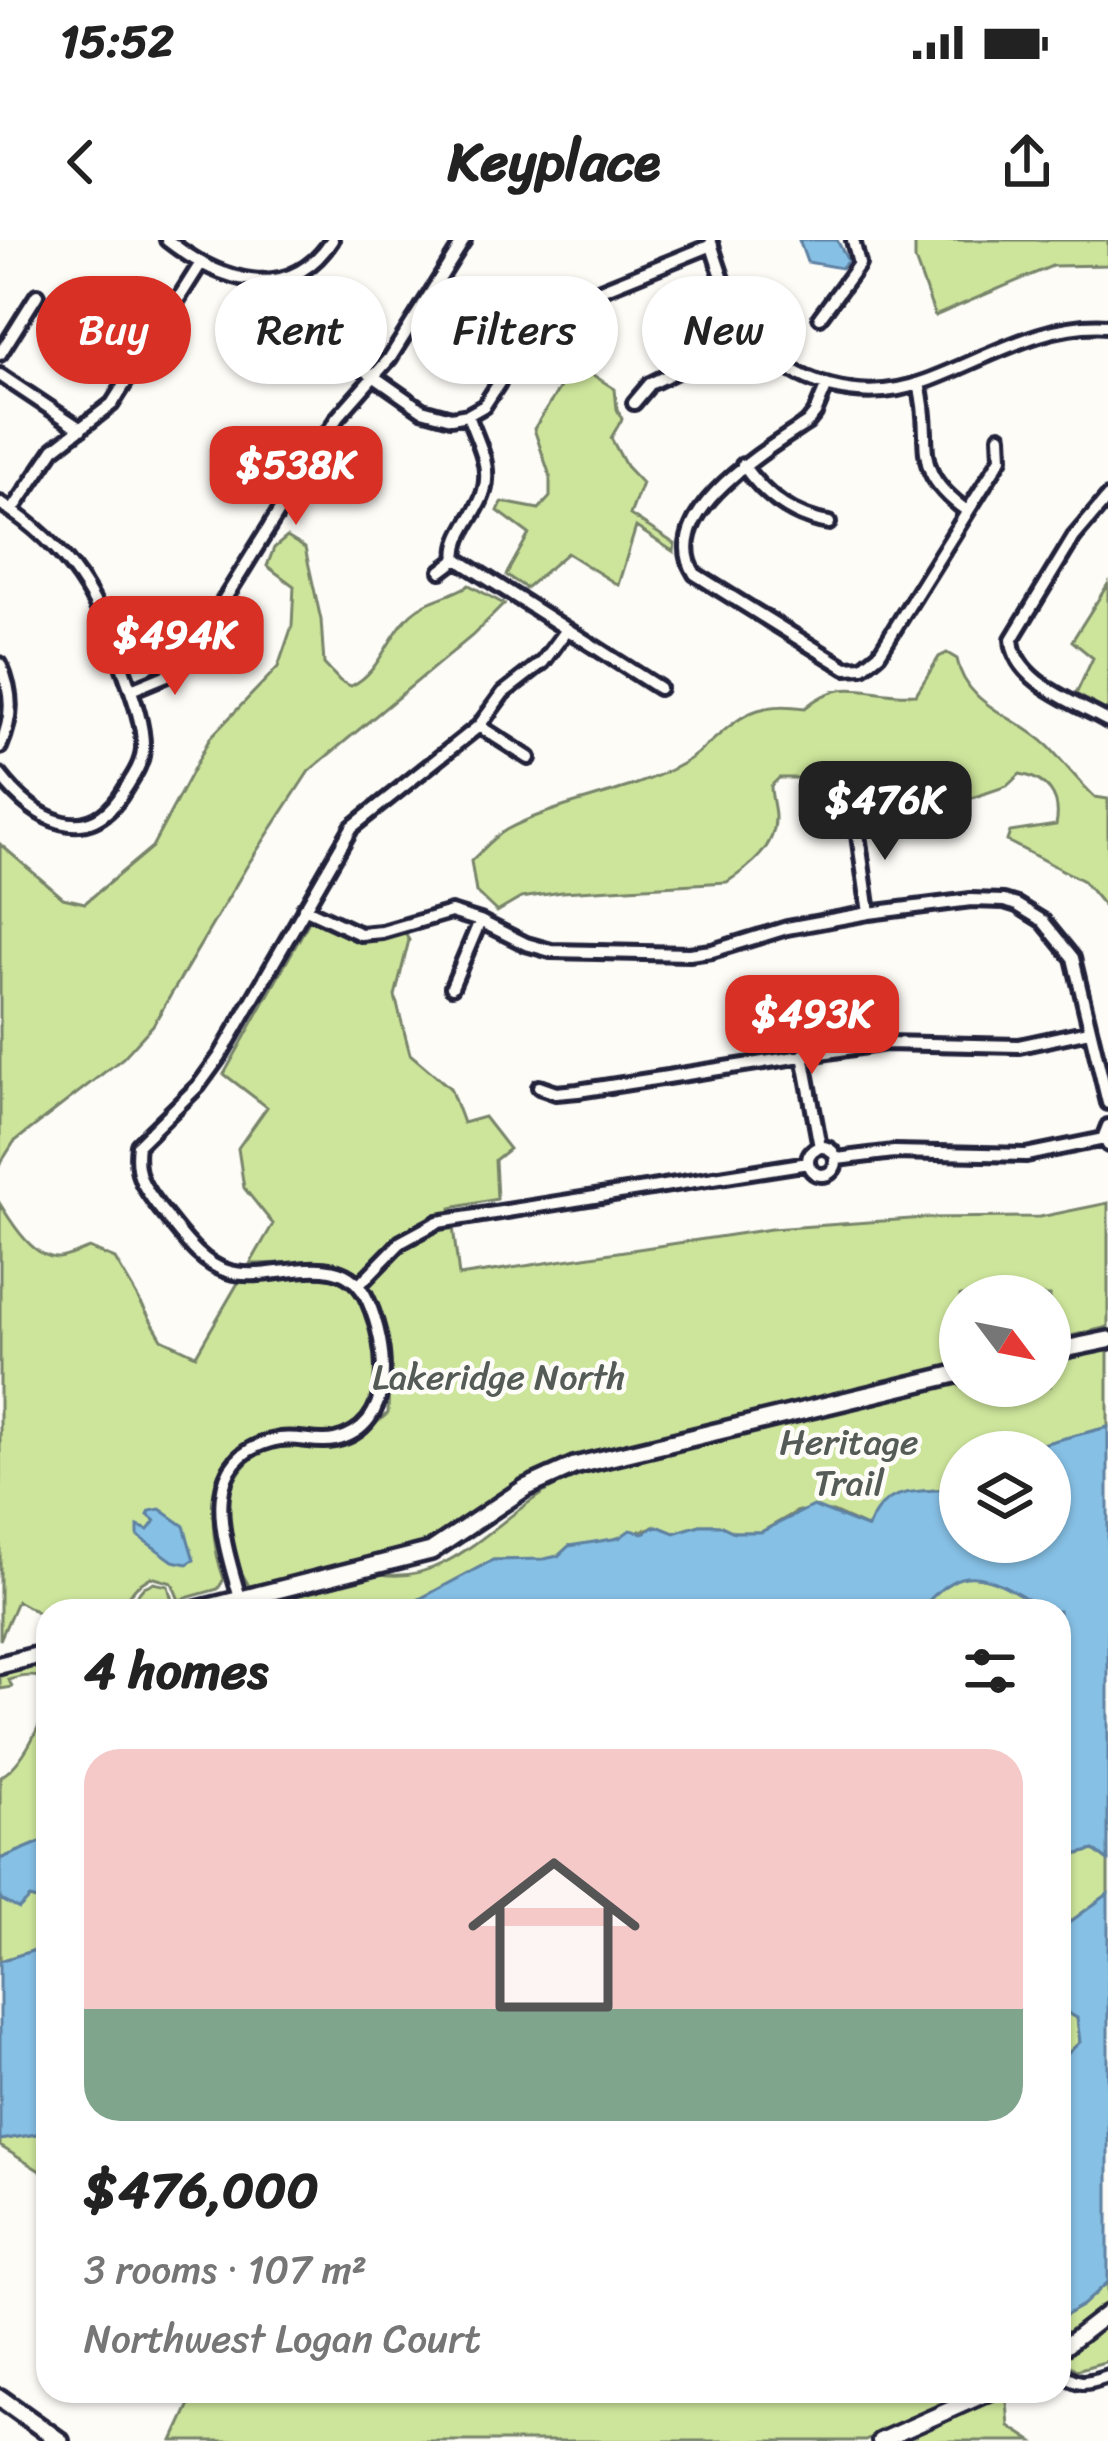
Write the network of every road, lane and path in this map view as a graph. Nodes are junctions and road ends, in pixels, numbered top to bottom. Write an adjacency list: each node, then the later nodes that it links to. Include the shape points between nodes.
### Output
1 (167, 240): 6 (street)
2 (332, 240): 8 (street)
3 (464, 240): 14 (street)
4 (853, 240): 11 (street, via 859,264)
5 (711, 242): 9 (street); 23 (street, via 551,310 484,406)
6 (200, 263): 7 (street); 24 (street, via 112,404)
7 (222, 276)
8 (282, 276)
9 (723, 276)
10 (36, 298): 13 (street)
11 (820, 317)
12 (1108, 326): 20 (street, via 1034,337)
13 (0, 354)
14 (387, 362)
15 (0, 375): 24 (street)
16 (806, 377): 21 (street)
17 (368, 384): 37 (street, via 332,425 188,658)
18 (386, 384): 23 (street, via 422,410)
19 (650, 384): 22 (street)
20 (920, 384): 21 (street); 30 (street, via 929,472)
21 (826, 387): 26 (street, via 807,423)
22 (634, 403)
23 (468, 416): 32 (street, via 487,474)
24 (81, 429): 29 (street, via 54,448)
25 (1000, 436): 30 (street, via 1000,458)
26 (743, 465): 30 (street, via 687,537 695,574 846,668 879,654); 31 (street, via 760,491 808,520)
27 (1108, 497): 38 (street, via 1012,639 1022,671)
28 (0, 503): 29 (street)
29 (12, 511): 37 (street, via 45,535 91,591)
30 (968, 511)
31 (829, 523)
32 (457, 559): 33 (street); 34 (street)
33 (441, 571)
34 (566, 631): 36 (street); 39 (street)
35 (0, 664): 40 (street, via 11,707)
36 (659, 688)
37 (130, 690): 42 (street, via 143,754 115,806 91,824 60,823)
38 (1108, 721)
39 (479, 726): 41 (street); 44 (street, via 359,819)
40 (0, 747)
41 (529, 758)
42 (0, 775)
43 (856, 820): 45 (street)
44 (304, 908): 46 (street, via 360,934 451,911); 56 (street, via 220,1056 146,1133 136,1162 145,1189 215,1266 248,1275 317,1267)
45 (869, 913): 46 (street, via 688,954 551,951); 48 (street, via 970,900 1017,905 1043,921 1072,958)
46 (480, 921): 47 (street)
47 (452, 987)
48 (1089, 1031): 49 (street, via 1019,1046 900,1042); 51 (street)
49 (803, 1055): 50 (street, via 578,1091); 53 (street)
50 (539, 1087)
51 (1108, 1103)
52 (1107, 1137): 54 (street, via 1026,1155)
53 (820, 1147): 54 (street); 55 (street)
54 (837, 1159): 55 (street, via 823,1176)
55 (808, 1163): 56 (street, via 438,1222 401,1242)
56 (359, 1285): 60 (street, via 374,1316 380,1401 349,1435 272,1442 231,1472 219,1521)
57 (1108, 1340): 58 (main road)
58 (1071, 1348)
59 (939, 1378): 60 (main road, via 574,1466 525,1488 431,1551)
60 (240, 1598): 61 (main road)
61 (236, 1599)
62 (36, 1656): 63 (main road)
63 (0, 1665)
64 (1108, 2314): 65 (street)
65 (1071, 2342)
66 (1108, 2376): 67 (street)
67 (1071, 2380)
68 (0, 2398): 70 (main road)
69 (965, 2403): 72 (street)
70 (38, 2434): 71 (main road)
71 (60, 2441)
72 (880, 2441)

